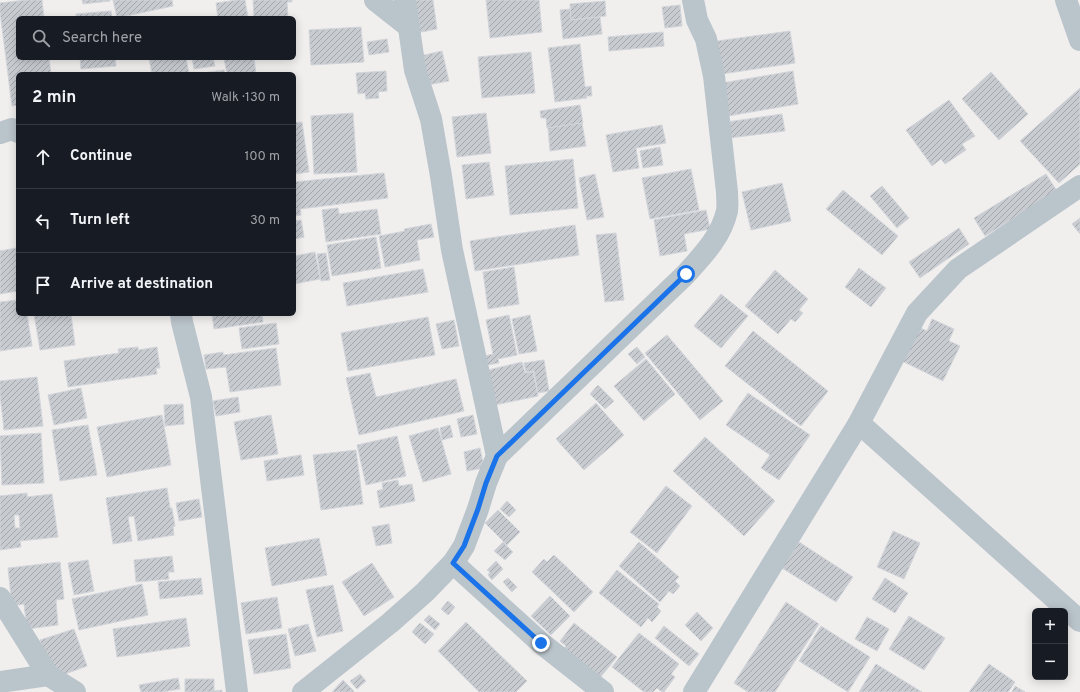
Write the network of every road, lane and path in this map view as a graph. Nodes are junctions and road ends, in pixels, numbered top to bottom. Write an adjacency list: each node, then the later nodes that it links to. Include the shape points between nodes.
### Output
1 (375, 0): 5 (street)
2 (405, 0): 5 (street)
3 (693, 0): 12 (street, via 697,20 706,39 714,76 728,192 727,210 720,230 708,250 686,274)
4 (1066, 0): 6 (street)
5 (408, 26): 12 (street, via 415,70 431,119 452,250)
6 (1080, 40)
7 (16, 131): 8 (street)
8 (0, 133)
9 (1080, 186): 11 (street, via 958,269 917,313)
10 (181, 316): 20 (street, via 201,397)
11 (859, 422): 15 (street); 18 (street)
12 (497, 456): 13 (street, via 464,546)
13 (453, 563): 21 (street, via 390,623); 22 (street, via 541,643)
14 (0, 598): 16 (street)
15 (1080, 622)
16 (48, 675): 17 (street); 19 (street)
17 (0, 682)
18 (703, 689)
19 (75, 692)
20 (237, 692)
21 (303, 692)
22 (604, 692)

